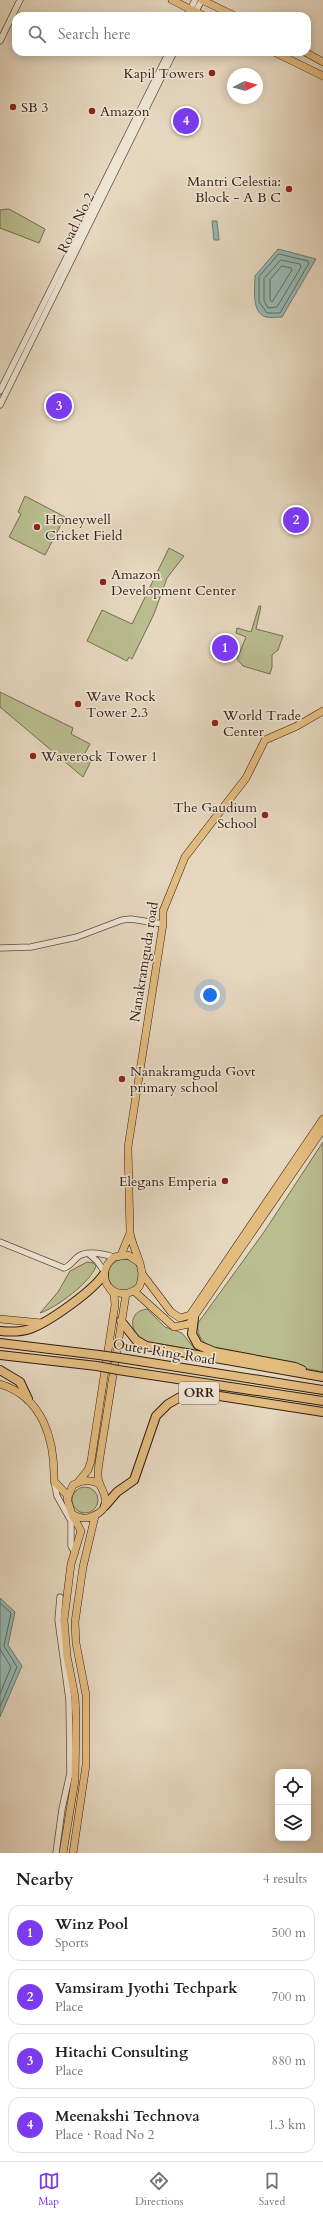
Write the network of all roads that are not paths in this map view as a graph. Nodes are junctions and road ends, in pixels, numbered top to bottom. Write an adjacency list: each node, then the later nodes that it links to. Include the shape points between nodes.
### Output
1 (20, 0): 5 (street)
2 (172, 0): 6 (main road)
3 (195, 0): 7 (street)
4 (202, 0): 8 (street); 9 (main road)
5 (14, 12)
6 (190, 12)
7 (192, 12)
8 (193, 12)
9 (227, 12)
10 (12, 16): 11 (street)
11 (0, 41)
12 (311, 55): 16 (main road)
13 (167, 56): 18 (street, Road No 2)
14 (172, 56): 19 (street, Road No 2)
15 (282, 56): 17 (main road)
16 (323, 62)
17 (323, 76)
18 (0, 391)
19 (0, 405)
20 (323, 711): 21 (main road, Nanakramguda road, via 265,740 246,778 185,857 168,894 163,911)
21 (163, 924): 22 (street, via 122,920 77,937 31,947); 24 (main road, Nanakramguda road, via 128,1146)
22 (0, 948)
23 (323, 1123): 30 (main road, via 190,1315 180,1318 171,1312); 34 (main road)
24 (130, 1233): 27 (main road); 28 (main road)
25 (0, 1242): 26 (street, via 64,1268 69,1267 79,1256)
26 (89, 1254): 27 (street); 29 (street)
27 (117, 1256): 28 (main road, via 128,1255); 29 (main road, via 109,1261)
28 (140, 1263): 30 (main road)
29 (104, 1273): 31 (main road, via 105,1282); 37 (highway, via 89,1291)
30 (143, 1275): 32 (main road, via 139,1287)
31 (110, 1289): 33 (main road); 50 (main road, via 114,1294 115,1305 90,1461 88,1470)
32 (134, 1291): 33 (main road); 34 (main road, via 174,1327 188,1325)
33 (126, 1294): 36 (main road)
34 (194, 1318): 42 (highway, via 192,1334 203,1348 295,1367)
35 (0, 1319): 37 (main road)
36 (121, 1321): 42 (highway, via 136,1340 146,1346); 51 (main road, via 98,1463)
37 (42, 1323): 38 (highway, via 25,1330)
38 (0, 1332)
39 (0, 1343): 45 (highway, Outer Ring Road / ORR, bridge, via 120,1358)
40 (0, 1355): 47 (highway, Outer Ring Road / ORR, bridge, via 97,1366)
41 (0, 1370): 46 (highway, via 20,1382)
42 (312, 1374): 43 (highway)
43 (323, 1377)
44 (0, 1384): 46 (main road, via 20,1392)
45 (323, 1390)
46 (28, 1399): 49 (main road, via 39,1412 47,1430 54,1465)
47 (323, 1401)
48 (323, 1412): 53 (highway, ORR, via 200,1393 182,1396 168,1404 156,1416 143,1450 138,1474)
49 (54, 1481): 52 (main road); 56 (street, via 57,1496 71,1521 71,1546)
50 (77, 1483): 51 (main road, via 93,1480); 52 (main road)
51 (100, 1484): 53 (main road, via 105,1491)
52 (68, 1494): 54 (main road, via 67,1503)
53 (105, 1506): 55 (main road)
54 (72, 1514): 55 (main road, via 82,1518); 56 (main road, via 82,1531)
55 (95, 1516): 61 (main road, via 82,1567 75,1622 76,1643 86,1695 86,1765)
56 (75, 1553): 58 (main road, via 64,1620 67,1656 76,1697)
57 (60, 1596): 58 (street, via 58,1620 68,1691)
58 (72, 1748): 59 (street, via 70,1778 62,1809); 60 (main road, via 75,1780)
59 (56, 1853)
60 (63, 1853)
61 (73, 1853)

